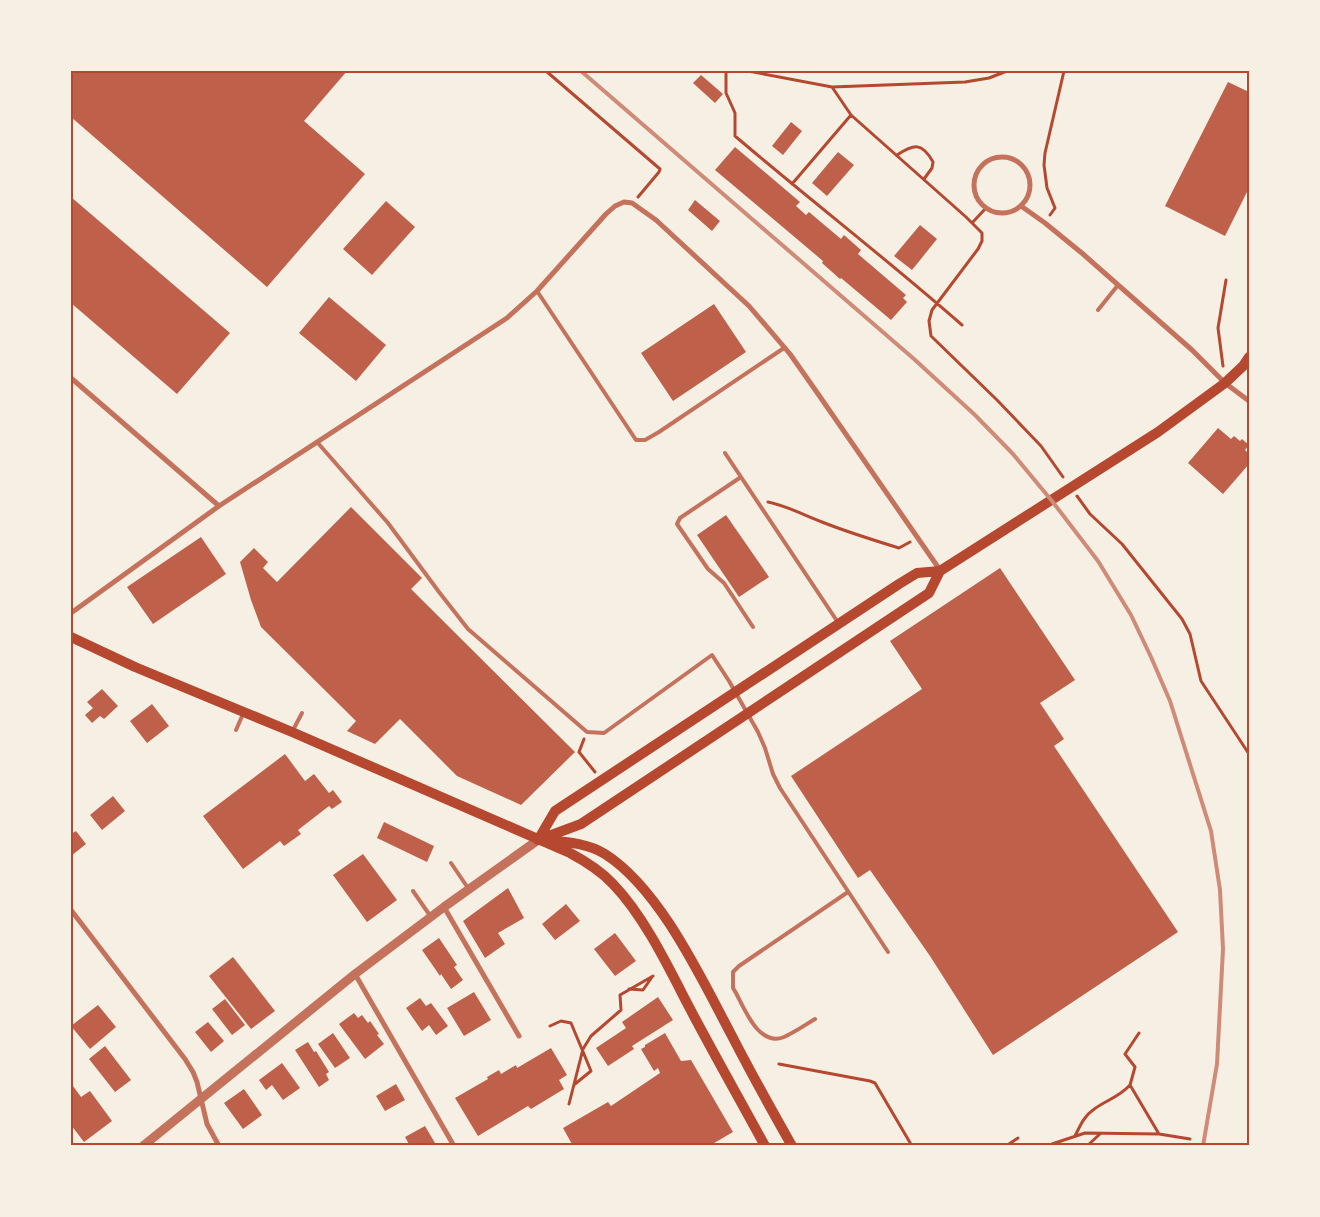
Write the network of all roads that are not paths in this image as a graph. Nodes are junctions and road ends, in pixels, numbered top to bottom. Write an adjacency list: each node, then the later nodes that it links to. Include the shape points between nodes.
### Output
1 (1021, 206): 1 (street, via 1004,214 986,208 975,193 974,184 980,167 987,161 1004,157 1021,165 1030,180 1030,190); 2 (street)
2 (1118, 285): 4 (lane); 8 (street)
3 (537, 291): 5 (street, via 606,214 624,202 632,203 656,220 749,306); 5 (lane, via 636,440 645,440 659,432); 10 (street, via 507,318)
4 (1098, 310)
5 (784, 348): 14 (street)
6 (1249, 358): 8 (main road)
7 (71, 378): 13 (street)
8 (1225, 383): 9 (street); 14 (main road, via 1158,432)
9 (1249, 401)
10 (317, 442): 13 (street); 19 (lane, via 388,523 468,629 587,732 604,733 712,655)
11 (725, 453): 12 (lane)
12 (741, 477): 16 (lane); 17 (lane, via 680,518 678,524)
13 (219, 506): 15 (street)
14 (940, 571): 16 (main road, via 917,573); 22 (main road, via 929,593)
15 (71, 613)
16 (839, 624): 19 (main road)
17 (753, 627)
18 (71, 637): 20 (main road)
19 (734, 693): 22 (lane); 25 (main road, via 556,811)
20 (244, 712): 23 (lane); 24 (main road)
21 (302, 713): 24 (lane)
22 (748, 713): 25 (main road, via 581,824); 29 (lane, via 766,748 780,788)
23 (236, 730)
24 (292, 732): 25 (main road)
25 (538, 840): 27 (street); 41 (main road, via 584,861 612,883 627,900 664,960); 42 (main road, via 577,843 603,853 622,867 651,898 683,947)
26 (451, 863): 27 (lane)
27 (470, 889): 30 (street)
28 (413, 891): 32 (lane)
29 (848, 892): 33 (lane); 35 (lane, via 733,972 733,988 760,1033 782,1038)
30 (444, 908): 32 (street); 36 (street)
31 (71, 910): 37 (street, via 185,1059)
32 (431, 917): 34 (street)
33 (888, 952)
34 (355, 974): 37 (street); 40 (street)
35 (816, 1019)
36 (519, 1036)
37 (201, 1097): 38 (street); 39 (street, via 207,1124)
38 (142, 1146)
39 (219, 1146)
40 (454, 1146)
41 (765, 1146)
42 (792, 1146)

